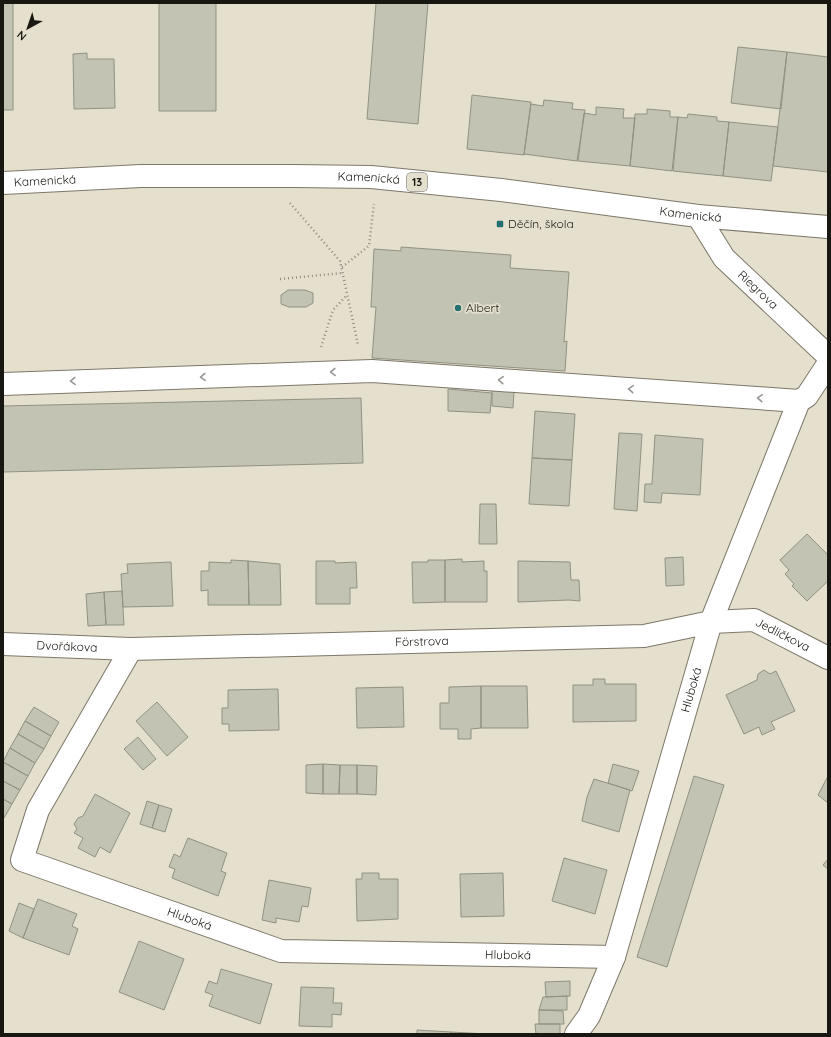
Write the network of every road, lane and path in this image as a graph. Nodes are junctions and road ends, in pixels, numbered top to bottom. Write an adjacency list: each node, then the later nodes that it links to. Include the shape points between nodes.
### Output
1 (265, 175): 2 (street, Kamenická / 13); 3 (street, Kamenická / 13, via 141,176); 6 (path, via 340,261)
2 (377, 178): 4 (street, Kamenická / 13, via 501,190); 6 (path, via 369,246)
3 (3, 183)
4 (698, 216): 5 (street, Kamenická / 13); 10 (street, Riegrova, via 724,258)
5 (828, 227)
6 (342, 267): 7 (path)
7 (343, 273): 8 (path); 9 (path)
8 (280, 279)
9 (347, 295): 12 (path); 13 (path, via 333,310)
10 (828, 356)
11 (828, 364): 15 (street, Hluboká, via 807,396)
12 (363, 371): 13 (street, one-way to 13); 15 (street, one-way to 12)
13 (315, 373): 14 (street, one-way to 14)
14 (3, 384)
15 (799, 401): 16 (street, Hluboká)
16 (711, 622): 18 (street, Förstrova, via 644,636); 19 (street, Jedličkova, via 754,620); 20 (street, Hluboká)
17 (3, 644): 18 (street, Dvořákova)
18 (132, 649): 20 (street, Hluboká, via 38,810 22,860 281,951)
19 (828, 658)
20 (614, 957): 21 (street, via 589,1016)
21 (576, 1034)

